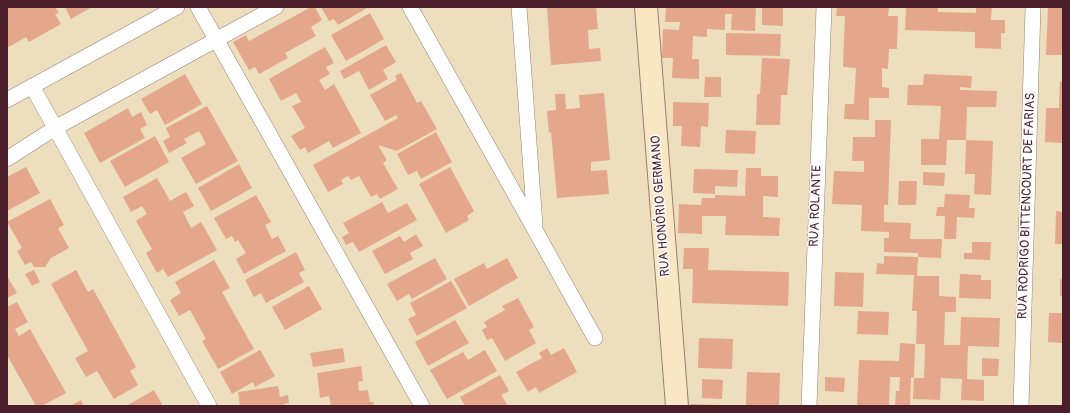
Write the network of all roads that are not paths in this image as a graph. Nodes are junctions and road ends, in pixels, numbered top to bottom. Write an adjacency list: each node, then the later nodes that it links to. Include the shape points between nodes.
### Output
1 (177, 7): 10 (street)
2 (198, 7): 9 (street)
3 (276, 7): 9 (street)
4 (410, 7): 14 (street)
5 (520, 7): 14 (street)
6 (646, 7): 18 (street, RUA HONÓRIO GERMANO)
7 (824, 7): 19 (street, RUA ROLANTE)
8 (1033, 7): 20 (street, RUA RODRIGO BITTENCOURT DE FARIAS)
9 (216, 40): 12 (street); 17 (street)
10 (32, 86): 11 (street); 12 (street)
11 (7, 100)
12 (56, 128): 13 (street); 16 (street)
13 (7, 159)
14 (535, 230): 15 (street)
15 (595, 338)
16 (209, 406)
17 (422, 406)
18 (677, 406)
19 (809, 406)
20 (1021, 406)

